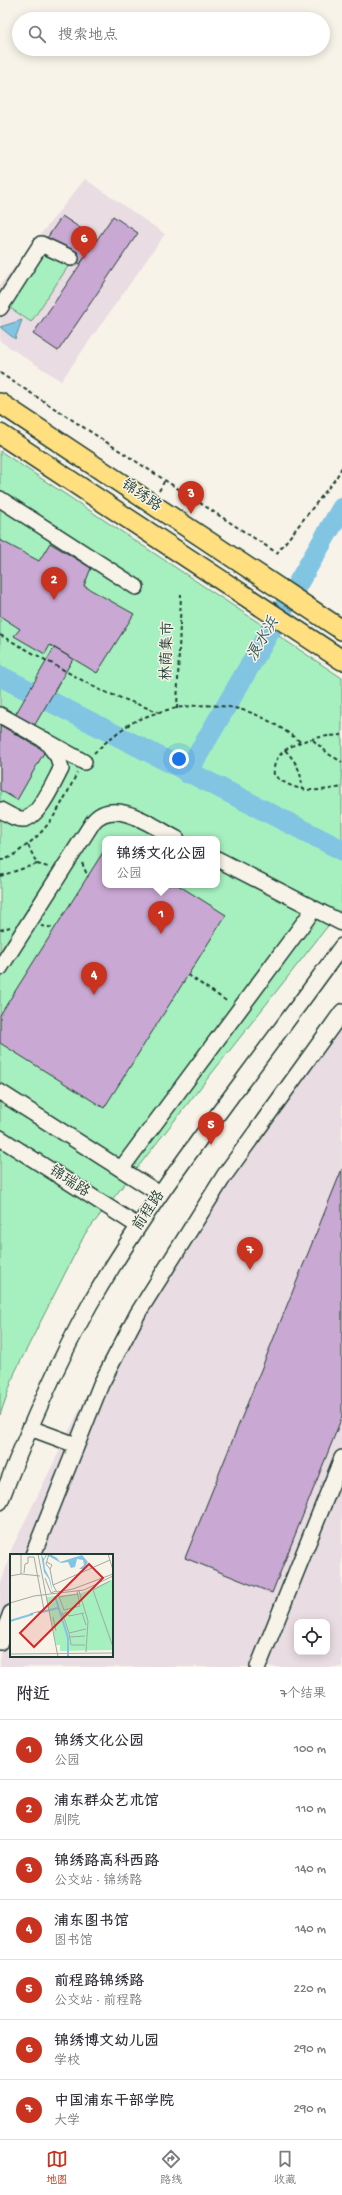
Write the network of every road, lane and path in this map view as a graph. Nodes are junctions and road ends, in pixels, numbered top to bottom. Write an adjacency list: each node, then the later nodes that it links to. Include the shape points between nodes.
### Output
1 (71, 258): 2 (street, via 41,244)
2 (0, 308)
3 (0, 373): 7 (path)
4 (0, 403): 12 (main road, 锦绣路)
5 (0, 434): 14 (main road, 锦绣路)
6 (342, 467): 7 (path, via 277,554)
7 (165, 480): 8 (path)
8 (159, 491)
9 (0, 499): 10 (street)
10 (136, 587)
11 (181, 594): 15 (path, 林荫集市)
12 (342, 630)
13 (0, 635): 16 (path, via 100,690)
14 (342, 660)
15 (177, 709): 16 (path); 21 (path, via 213,704 251,713 276,724)
16 (158, 712): 22 (path, via 130,725)
17 (0, 716): 19 (street)
18 (342, 735): 20 (path)
19 (45, 740): 24 (street); 28 (street, via 58,757 61,769 36,812 24,819 15,818)
20 (313, 740): 21 (path); 25 (path)
21 (302, 743): 23 (path)
22 (102, 746)
23 (285, 750): 27 (path, via 302,775); 27 (path, via 273,766 274,775 282,782)
24 (84, 762)
25 (342, 762)
26 (342, 787): 27 (path, via 317,791)
27 (302, 790)
28 (0, 810)
29 (172, 836): 33 (street, via 128,814 109,811 101,814 93,822)
30 (28, 844): 32 (path)
31 (220, 861): 35 (street)
32 (37, 864): 33 (path); 34 (path)
33 (62, 871): 38 (street)
34 (0, 876)
35 (314, 909): 36 (street); 40 (street)
36 (342, 923)
37 (342, 946): 45 (street, 前程路)
38 (0, 968)
39 (188, 975): 40 (path)
40 (239, 1009): 44 (street)
41 (342, 1012): 48 (street, via 224,1176 138,1313 101,1384)
42 (0, 1092): 44 (street)
43 (0, 1138): 46 (street, 锦瑞路)
44 (121, 1169): 45 (street)
45 (160, 1194): 46 (street, 前程路)
46 (138, 1226): 47 (street, 前程路, via 90,1305)
47 (30, 1428): 48 (street); 50 (street, 前程路)
48 (76, 1444): 51 (street)
49 (342, 1458): 54 (street)
50 (0, 1502)
51 (33, 1554)
52 (10, 1616): 53 (street)
53 (0, 1642)
54 (258, 1667)

